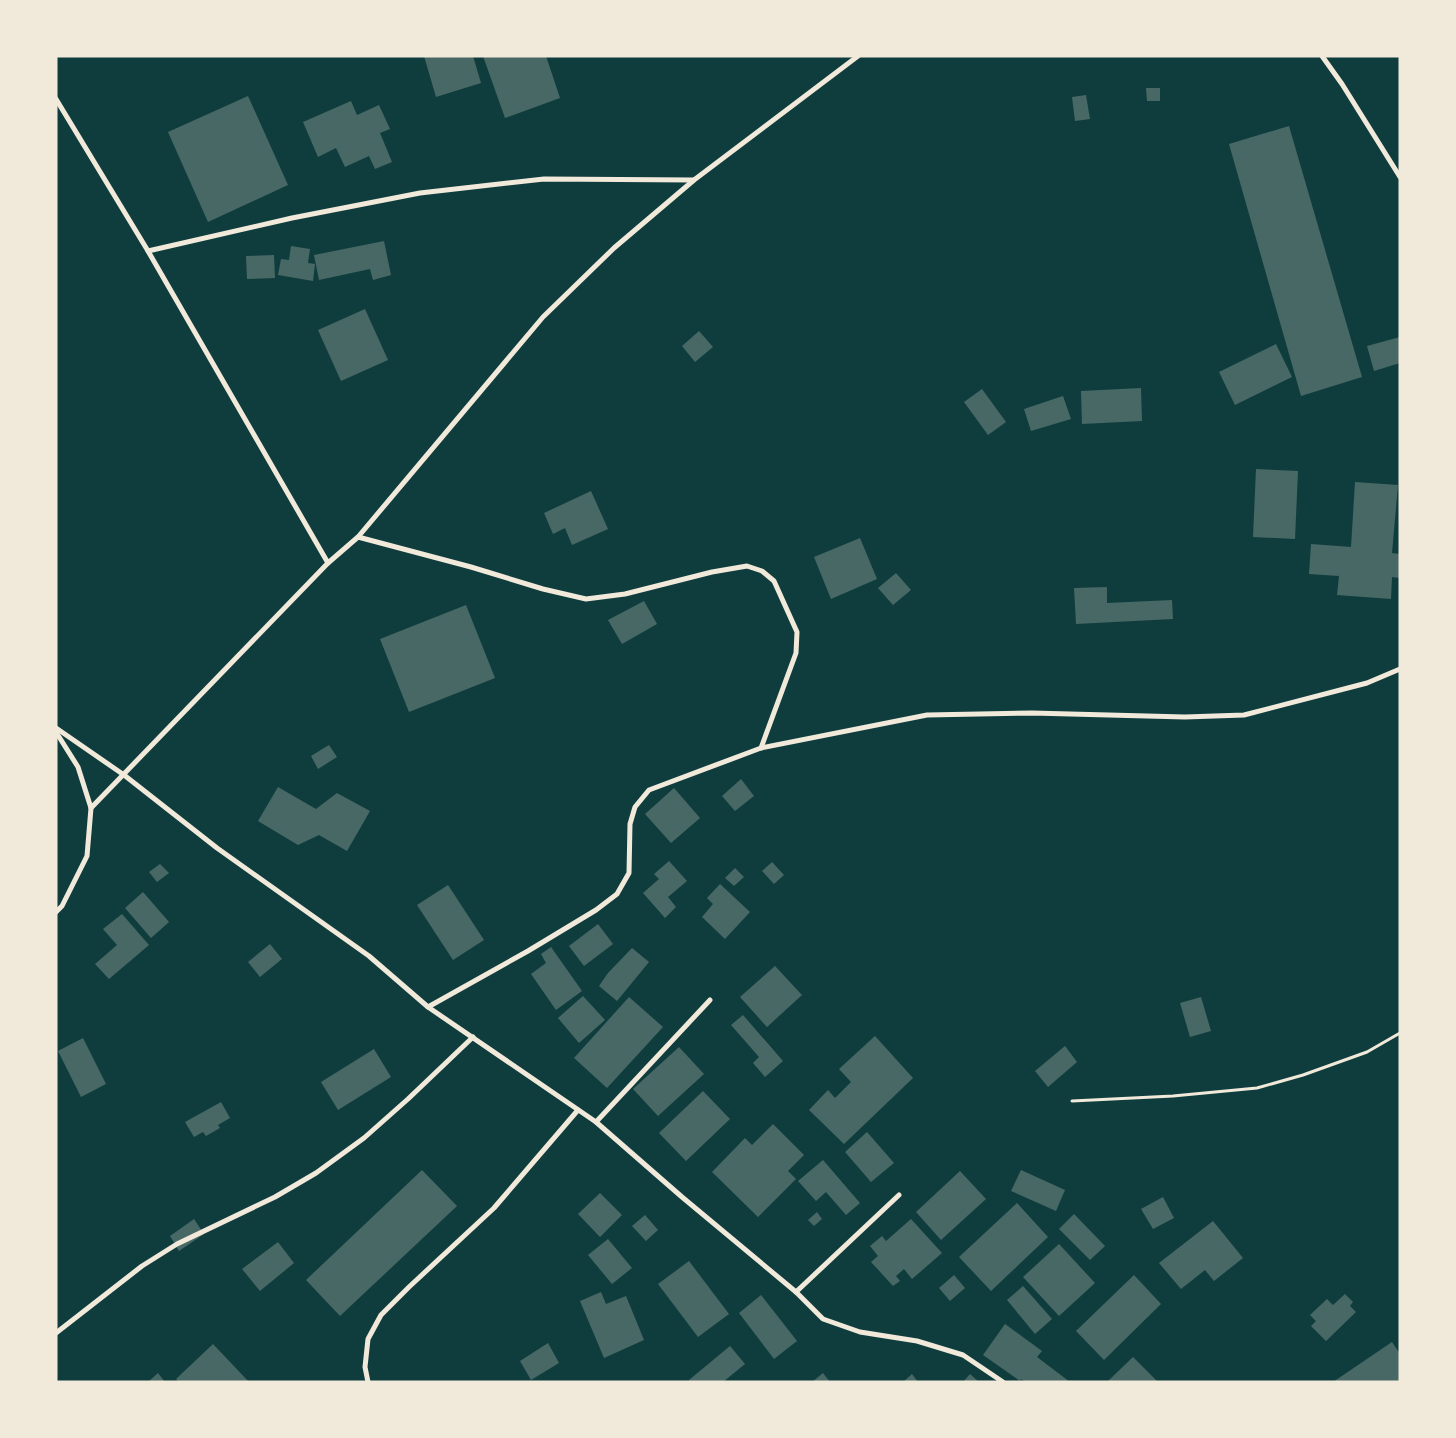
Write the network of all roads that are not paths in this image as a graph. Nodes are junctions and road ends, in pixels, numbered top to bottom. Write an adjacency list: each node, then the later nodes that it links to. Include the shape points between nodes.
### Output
1 (858, 56): 5 (street)
2 (1322, 56): 4 (street)
3 (56, 99): 6 (street)
4 (1400, 177)
5 (694, 180): 6 (street, via 544,179 420,193); 7 (street, via 614,248 543,317)
6 (148, 251): 8 (street)
7 (358, 537): 8 (street); 12 (street, via 586,598 625,594 747,566 762,571 774,581 797,632 796,653)
8 (328, 564): 13 (street)
9 (1400, 669): 12 (street, via 1367,683 1244,715 927,715)
10 (56, 728): 13 (street)
11 (56, 732): 14 (street, via 78,767)
12 (761, 748): 17 (street, via 649,790 635,807 630,824 629,873 617,894 528,951)
13 (124, 775): 14 (street); 17 (street, via 217,848 369,956)
14 (91, 808): 15 (street, via 88,856)
15 (56, 912)
16 (710, 1000): 20 (street)
17 (428, 1007): 18 (street)
18 (473, 1037): 19 (street); 23 (street, via 364,1138 316,1173 275,1197 177,1244 142,1266)
19 (578, 1110): 20 (street); 24 (street, via 494,1208 381,1315 368,1339 365,1367)
20 (596, 1122): 22 (street)
21 (899, 1195): 22 (street)
22 (796, 1292): 25 (street, via 823,1320 860,1332 917,1341 963,1355)
23 (56, 1333)
24 (368, 1382)
25 (1003, 1382)

